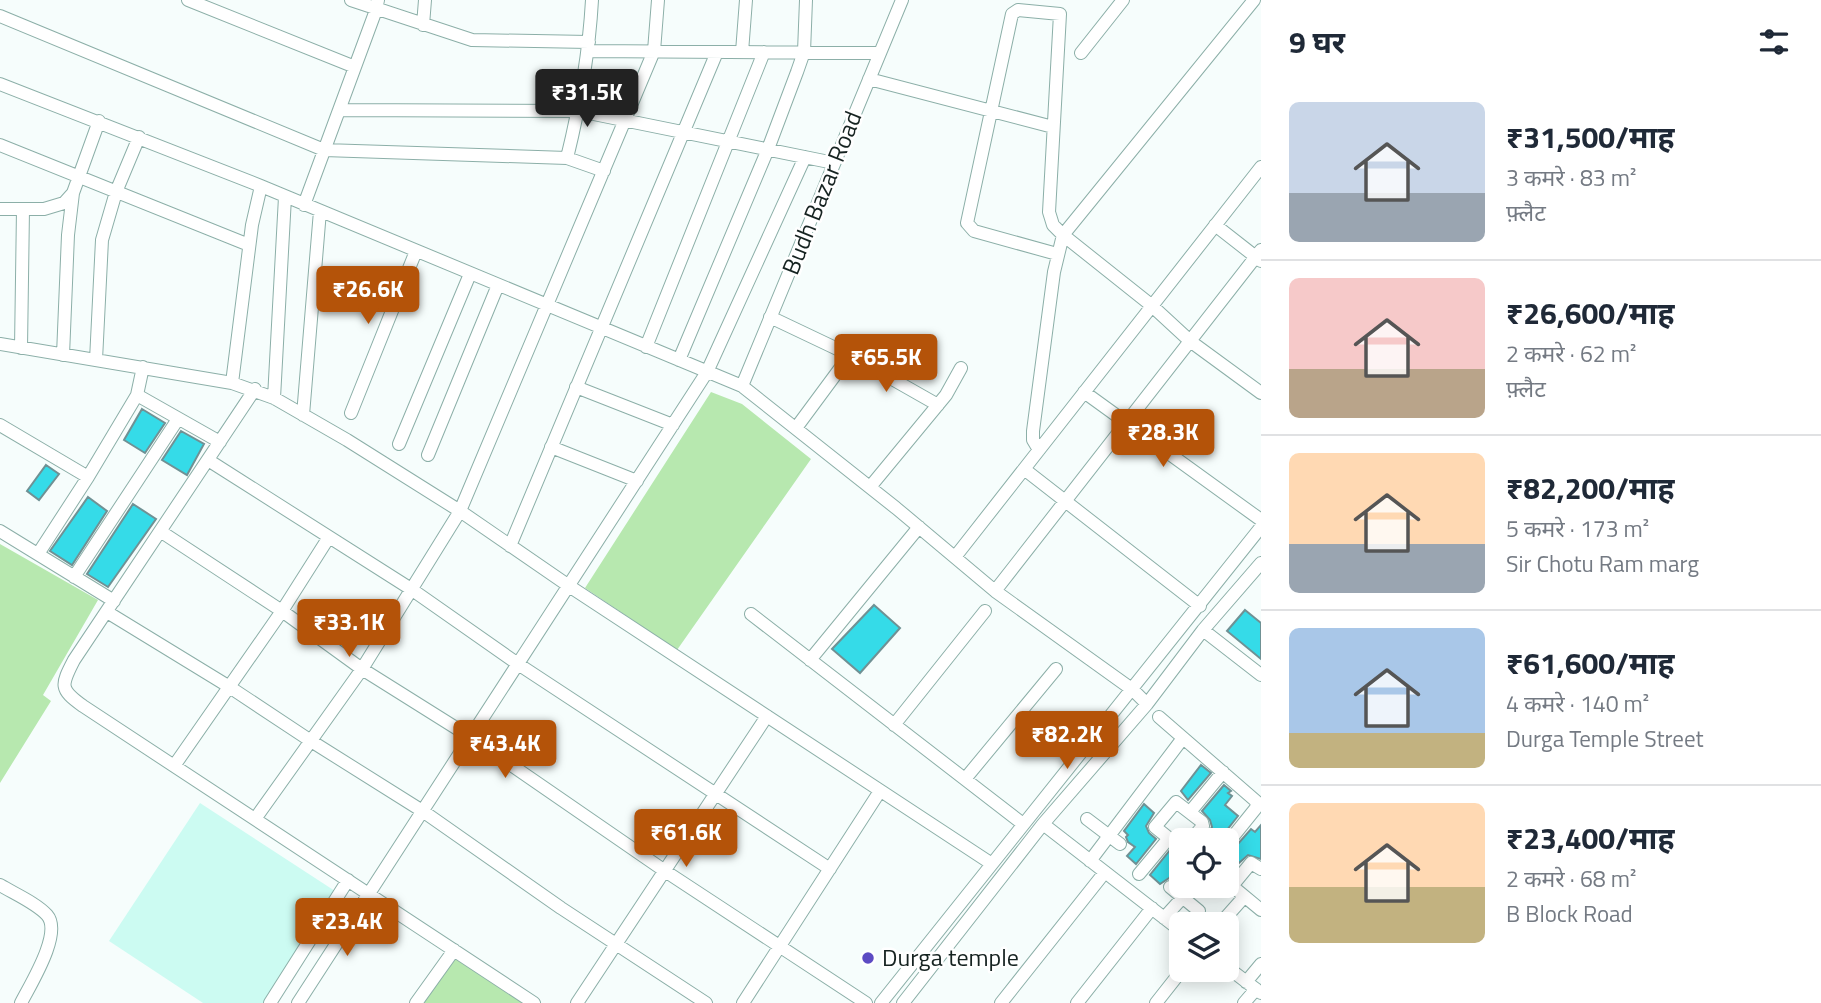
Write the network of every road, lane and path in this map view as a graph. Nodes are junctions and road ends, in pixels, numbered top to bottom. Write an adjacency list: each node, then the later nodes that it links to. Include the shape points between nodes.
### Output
1 (188, 0): 24 (street)
2 (351, 0): 12 (street)
3 (425, 0): 15 (street)
4 (592, 0): 16 (street)
5 (659, 0): 17 (street)
6 (746, 0): 19 (street)
7 (806, 0): 21 (street)
8 (902, 0): 22 (street, Budh Bazar Road)
9 (1060, 0): 13 (street)
10 (1123, 0): 23 (street)
11 (1254, 0): 54 (street)
12 (377, 5): 15 (street); 24 (street)
13 (1059, 14): 29 (street, via 1014,11); 32 (street)
14 (0, 16): 38 (street)
15 (423, 25): 16 (street, via 472,40)
16 (589, 46): 17 (street); 28 (street)
17 (654, 51): 18 (street); 30 (street)
18 (717, 52): 19 (street); 33 (street)
19 (742, 52): 20 (street)
20 (764, 52): 21 (street); 35 (street)
21 (804, 52): 22 (street); 37 (street)
22 (880, 53): 25 (street, Budh Bazar Road)
23 (1081, 53)
24 (355, 67): 27 (street)
25 (869, 79): 29 (street); 41 (street, Budh Bazar Road)
26 (0, 83): 31 (street)
27 (339, 110): 28 (street); 38 (street)
28 (579, 111): 30 (street); 40 (street)
29 (991, 112): 32 (street); 57 (street, via 967,223 974,231)
30 (625, 120): 33 (street); 43 (street)
31 (99, 121): 34 (street); 44 (street)
32 (1053, 127): 54 (street, via 1050,218)
33 (684, 131): 35 (street); 64 (street)
34 (139, 136): 45 (street); 46 (street)
35 (729, 141): 37 (street); 67 (street)
36 (0, 145): 44 (street)
37 (768, 149): 39 (street); 72 (street)
38 (324, 150): 40 (street); 49 (street)
39 (805, 157): 41 (street); 75 (street)
40 (567, 158): 43 (street)
41 (834, 163): 63 (street, Budh Bazar Road)
42 (1261, 167): 53 (street)
43 (604, 171): 62 (street)
44 (80, 178): 46 (street); 47 (street)
45 (261, 186): 48 (street); 55 (street)
46 (116, 192): 55 (street); 71 (street, via 102,240)
47 (73, 193): 51 (street, via 64,203); 69 (street)
48 (285, 197): 49 (street); 83 (street)
49 (304, 205): 52 (street)
50 (0, 209): 51 (street)
51 (23, 209): 68 (street)
52 (320, 211): 56 (street); 86 (street)
53 (1215, 225): 58 (street); 61 (street)
54 (1063, 234): 57 (street); 61 (street)
55 (249, 245): 76 (street)
56 (416, 251): 59 (street); 85 (street)
57 (1057, 254): 95 (street, via 1033,431)
58 (1259, 256): 65 (street)
59 (470, 274): 60 (street); 93 (street)
60 (498, 285): 62 (street); 96 (street)
61 (1151, 305): 65 (street); 80 (street)
62 (548, 306): 64 (street); 103 (street)
63 (770, 317): 70 (street); 77 (street, Budh Bazar Road)
64 (600, 328): 67 (street); 78 (street)
65 (1190, 341): 81 (street); 88 (street)
66 (0, 344): 68 (street)
67 (646, 346): 72 (street)
68 (21, 348): 69 (street)
69 (63, 355): 71 (street)
70 (850, 355): 84 (street); 91 (street)
71 (96, 360): 73 (street)
72 (679, 360): 75 (street)
73 (143, 367): 76 (street); 82 (street)
74 (961, 368): 84 (street)
75 (707, 372): 77 (street); 90 (street)
76 (232, 383): 79 (street)
77 (742, 386): 91 (street)
78 (576, 387): 90 (street); 94 (street)
79 (255, 389): 83 (street); 92 (street)
80 (1084, 392): 88 (street); 95 (street)
81 (1261, 393)
82 (137, 395): 87 (street); 99 (street)
83 (274, 398): 86 (street)
84 (938, 405): 101 (street)
85 (351, 413)
86 (303, 415): 103 (street)
87 (178, 419): 92 (street); 114 (street)
88 (1126, 422): 102 (street); 104 (street)
89 (0, 425): 99 (street)
90 (673, 425): 100 (street)
91 (796, 428): 101 (street)
92 (220, 442): 97 (street)
93 (399, 444)
94 (551, 447): 100 (street); 110 (street)
95 (1039, 450): 98 (street)
96 (428, 455)
97 (208, 460): 108 (street); 109 (street)
98 (1024, 469): 102 (street); 112 (street)
99 (88, 477): 111 (street)
100 (637, 481): 115 (street)
101 (870, 487): 105 (street)
102 (1064, 502): 117 (street); 118 (street)
103 (460, 511): 110 (street); 116 (street)
104 (1261, 520)
105 (919, 527): 112 (street); 124 (street)
106 (1261, 527): 118 (street)
107 (0, 531): 111 (street)
108 (160, 531): 119 (street); 120 (street)
109 (329, 537): 116 (street); 120 (street)
110 (510, 546): 115 (street)
111 (38, 554): 114 (street)
112 (955, 557): 117 (street)
113 (1261, 563): 123 (street)
114 (74, 577): 119 (street)
115 (569, 586): 125 (street); 132 (street)
116 (411, 589): 125 (street); 126 (street)
117 (995, 591): 130 (street)
118 (1200, 606): 130 (street)
119 (110, 607): 129 (street); 138 (street, via 74,660 64,689)
120 (282, 611): 126 (street); 129 (street)
121 (985, 611): 134 (street)
122 (751, 614): 124 (street)
123 (1203, 630): 128 (street); 131 (street)
124 (810, 660): 134 (street)
125 (518, 664): 135 (street); 142 (street)
126 (362, 669): 135 (street); 137 (street)
127 (1056, 669): 140 (street)
128 (1261, 675)
129 (228, 686): 137 (street); 138 (street)
130 (1133, 690): 131 (street); 147 (street)
131 (1147, 705): 148 (street)
132 (767, 716): 141 (street); 142 (street)
133 (1159, 718): 136 (street)
134 (894, 725): 140 (street)
135 (471, 738): 143 (street); 158 (street)
136 (1182, 738): 139 (street); 151 (street)
137 (311, 741): 143 (street); 145 (street)
138 (174, 766): 145 (street)
139 (1223, 772): 144 (street); 150 (street, via 1257,804)
140 (965, 779): 147 (street)
141 (880, 791): 155 (street); 156 (street)
142 (716, 794): 156 (street); 158 (street)
143 (424, 812): 163 (street); 172 (street)
144 (1190, 812): 149 (street, via 1203,825); 152 (street, via 1176,802 1155,825)
145 (255, 819): 161 (street)
146 (1087, 819): 151 (street)
147 (1023, 824): 155 (street)
148 (1043, 824): 154 (street); 189 (street)
149 (1201, 828)
150 (1239, 828)
151 (1109, 836): 153 (street); 154 (street)
152 (1169, 838): 160 (street)
153 (1120, 845)
154 (1090, 861): 159 (street)
155 (992, 864): 188 (street)
156 (830, 869): 173 (street)
157 (1261, 869): 164 (street, via 1251,863 1233,884)
158 (665, 871): 172 (street); 173 (street)
159 (1105, 872): 166 (street); 190 (street)
160 (1139, 874)
161 (348, 880): 163 (street); 180 (street)
162 (0, 885): 179 (street, via 47,915 52,923 50,943)
163 (369, 894): 174 (street); 181 (street)
164 (1244, 897): 167 (street); 169 (street)
165 (1183, 898): 168 (street); 170 (street)
166 (1152, 908): 170 (street); 191 (street)
167 (1261, 910)
168 (1198, 912)
169 (1231, 912)
170 (1164, 918): 171 (street)
171 (1169, 922)
172 (616, 944): 184 (street); 185 (street)
173 (780, 946): 186 (street); 187 (street)
174 (454, 950): 182 (street); 183 (street)
175 (1261, 964): 178 (street)
176 (1239, 976): 178 (street)
177 (1173, 982): 192 (street)
178 (1254, 988): 193 (street)
179 (21, 1003)
180 (270, 1003)
181 (298, 1003)
182 (416, 1003)
183 (534, 1003)
184 (577, 1003)
185 (706, 1003)
186 (743, 1003)
187 (866, 1003)
188 (881, 1003)
189 (903, 1003)
190 (1001, 1003)
191 (1077, 1003)
192 (1156, 1003)
193 (1244, 1003)

